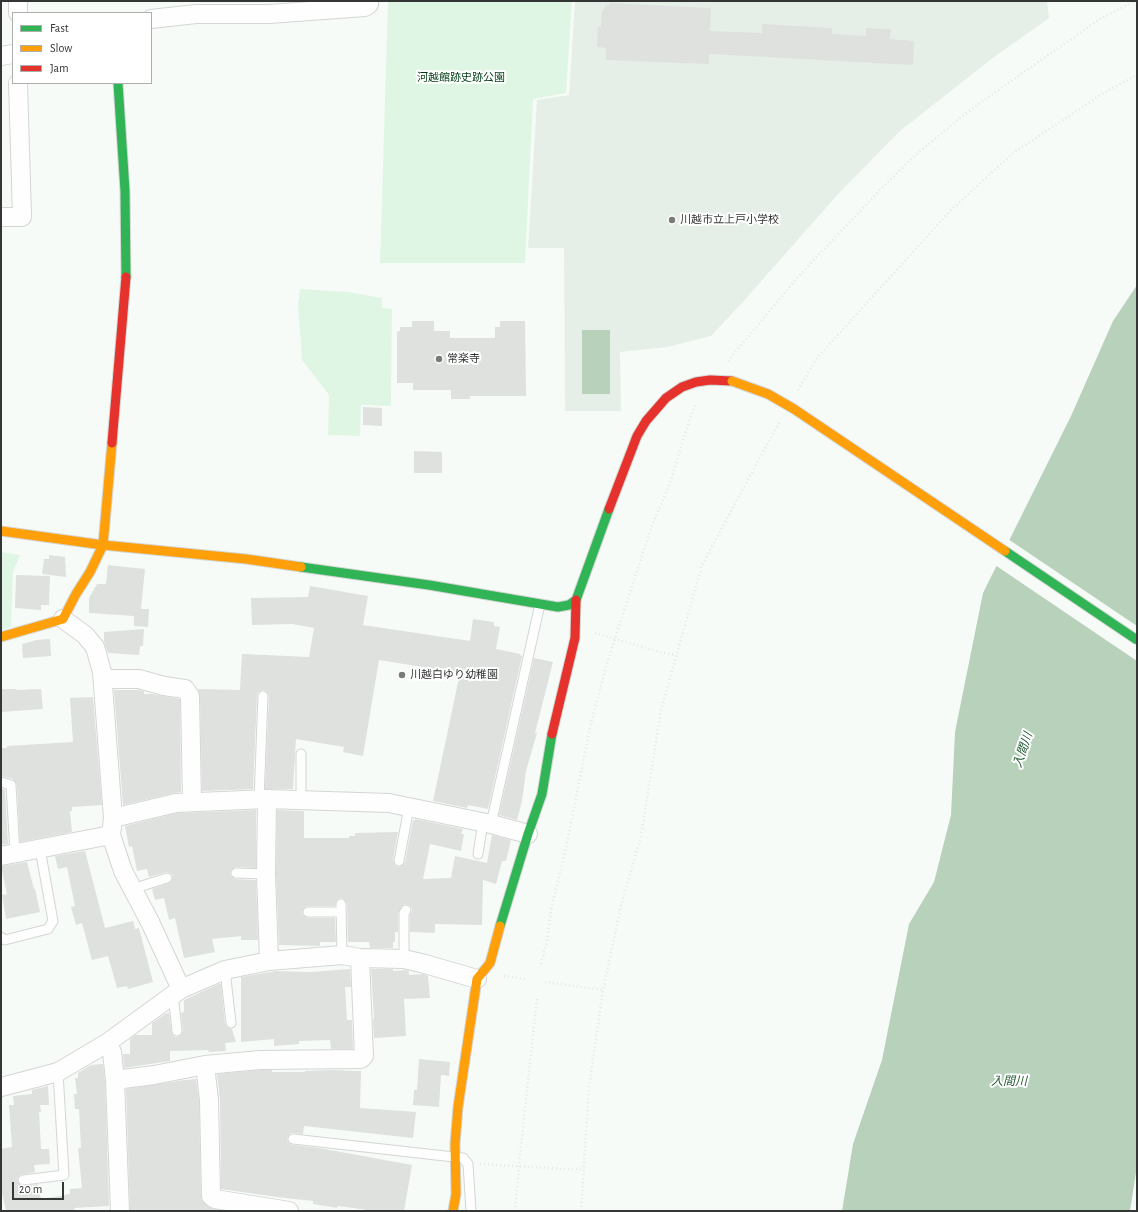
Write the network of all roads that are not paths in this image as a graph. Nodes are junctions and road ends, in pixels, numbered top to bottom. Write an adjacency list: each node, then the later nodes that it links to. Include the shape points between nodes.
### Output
1 (18, 1): 3 (street)
2 (369, 1): 4 (street, via 365,7 269,14 196,14)
3 (18, 12)
4 (152, 19)
5 (12, 54): 6 (street)
6 (1, 56)
7 (18, 84): 9 (street, via 22,217)
8 (118, 84): 11 (street, via 126,191 126,286)
9 (1, 217)
10 (1, 531): 11 (street)
11 (103, 545): 13 (street, via 246,559); 14 (street)
12 (576, 600): 13 (street, via 569,605 558,607); 16 (street, bridge, via 623,470 646,421 666,398 682,387 710,380 732,381 768,394 794,409); 27 (street, via 575,638 558,701 542,794)
13 (540, 604): 25 (lane)
14 (64, 619): 15 (street); 17 (street, via 85,635 95,648)
15 (1, 637)
16 (1137, 640)
17 (102, 679): 23 (street, via 139,679 185,689 190,696); 26 (street)
18 (263, 696): 21 (lane)
19 (301, 754): 22 (lane)
20 (1, 782): 30 (lane, via 11,785)
21 (263, 799): 22 (street); 23 (street); 33 (street)
22 (301, 800): 24 (street, via 389,803)
23 (192, 801): 26 (street, via 163,805)
24 (409, 807): 25 (street); 31 (lane)
25 (487, 823): 27 (street); 29 (lane)
26 (112, 826): 28 (street); 35 (street, via 123,871)
27 (528, 834): 44 (street, via 490,963)
28 (40, 849): 30 (street); 38 (lane, via 53,921 48,928 5,940)
29 (478, 854)
30 (8, 855)
31 (399, 861)
32 (236, 873): 33 (lane)
33 (266, 874): 42 (street)
34 (167, 878): 35 (lane)
35 (132, 888): 45 (street)
36 (406, 910): 41 (lane)
37 (308, 912): 39 (lane, via 341,908)
38 (1, 937)
39 (342, 955): 40 (street); 42 (street)
40 (360, 958): 41 (street); 49 (street, via 364,1056 361,1059 260,1060)
41 (404, 959): 44 (street)
42 (269, 961): 43 (street)
43 (225, 970): 45 (street); 46 (lane)
44 (477, 979): 54 (street, via 458,1107)
45 (177, 992): 47 (lane); 48 (street)
46 (230, 1023)
47 (177, 1031)
48 (106, 1043): 50 (street); 51 (street, via 112,1052)
49 (205, 1065): 51 (street); 57 (street, via 211,1196 215,1200)
50 (58, 1072): 52 (street); 55 (lane, via 64,1175)
51 (115, 1080): 56 (street)
52 (1, 1087)
53 (293, 1139): 54 (lane)
54 (455, 1157): 58 (street, via 456,1194); 59 (lane, via 463,1158 468,1164)
55 (24, 1180)
56 (120, 1211)
57 (289, 1211)
58 (453, 1211)
59 (471, 1211)

